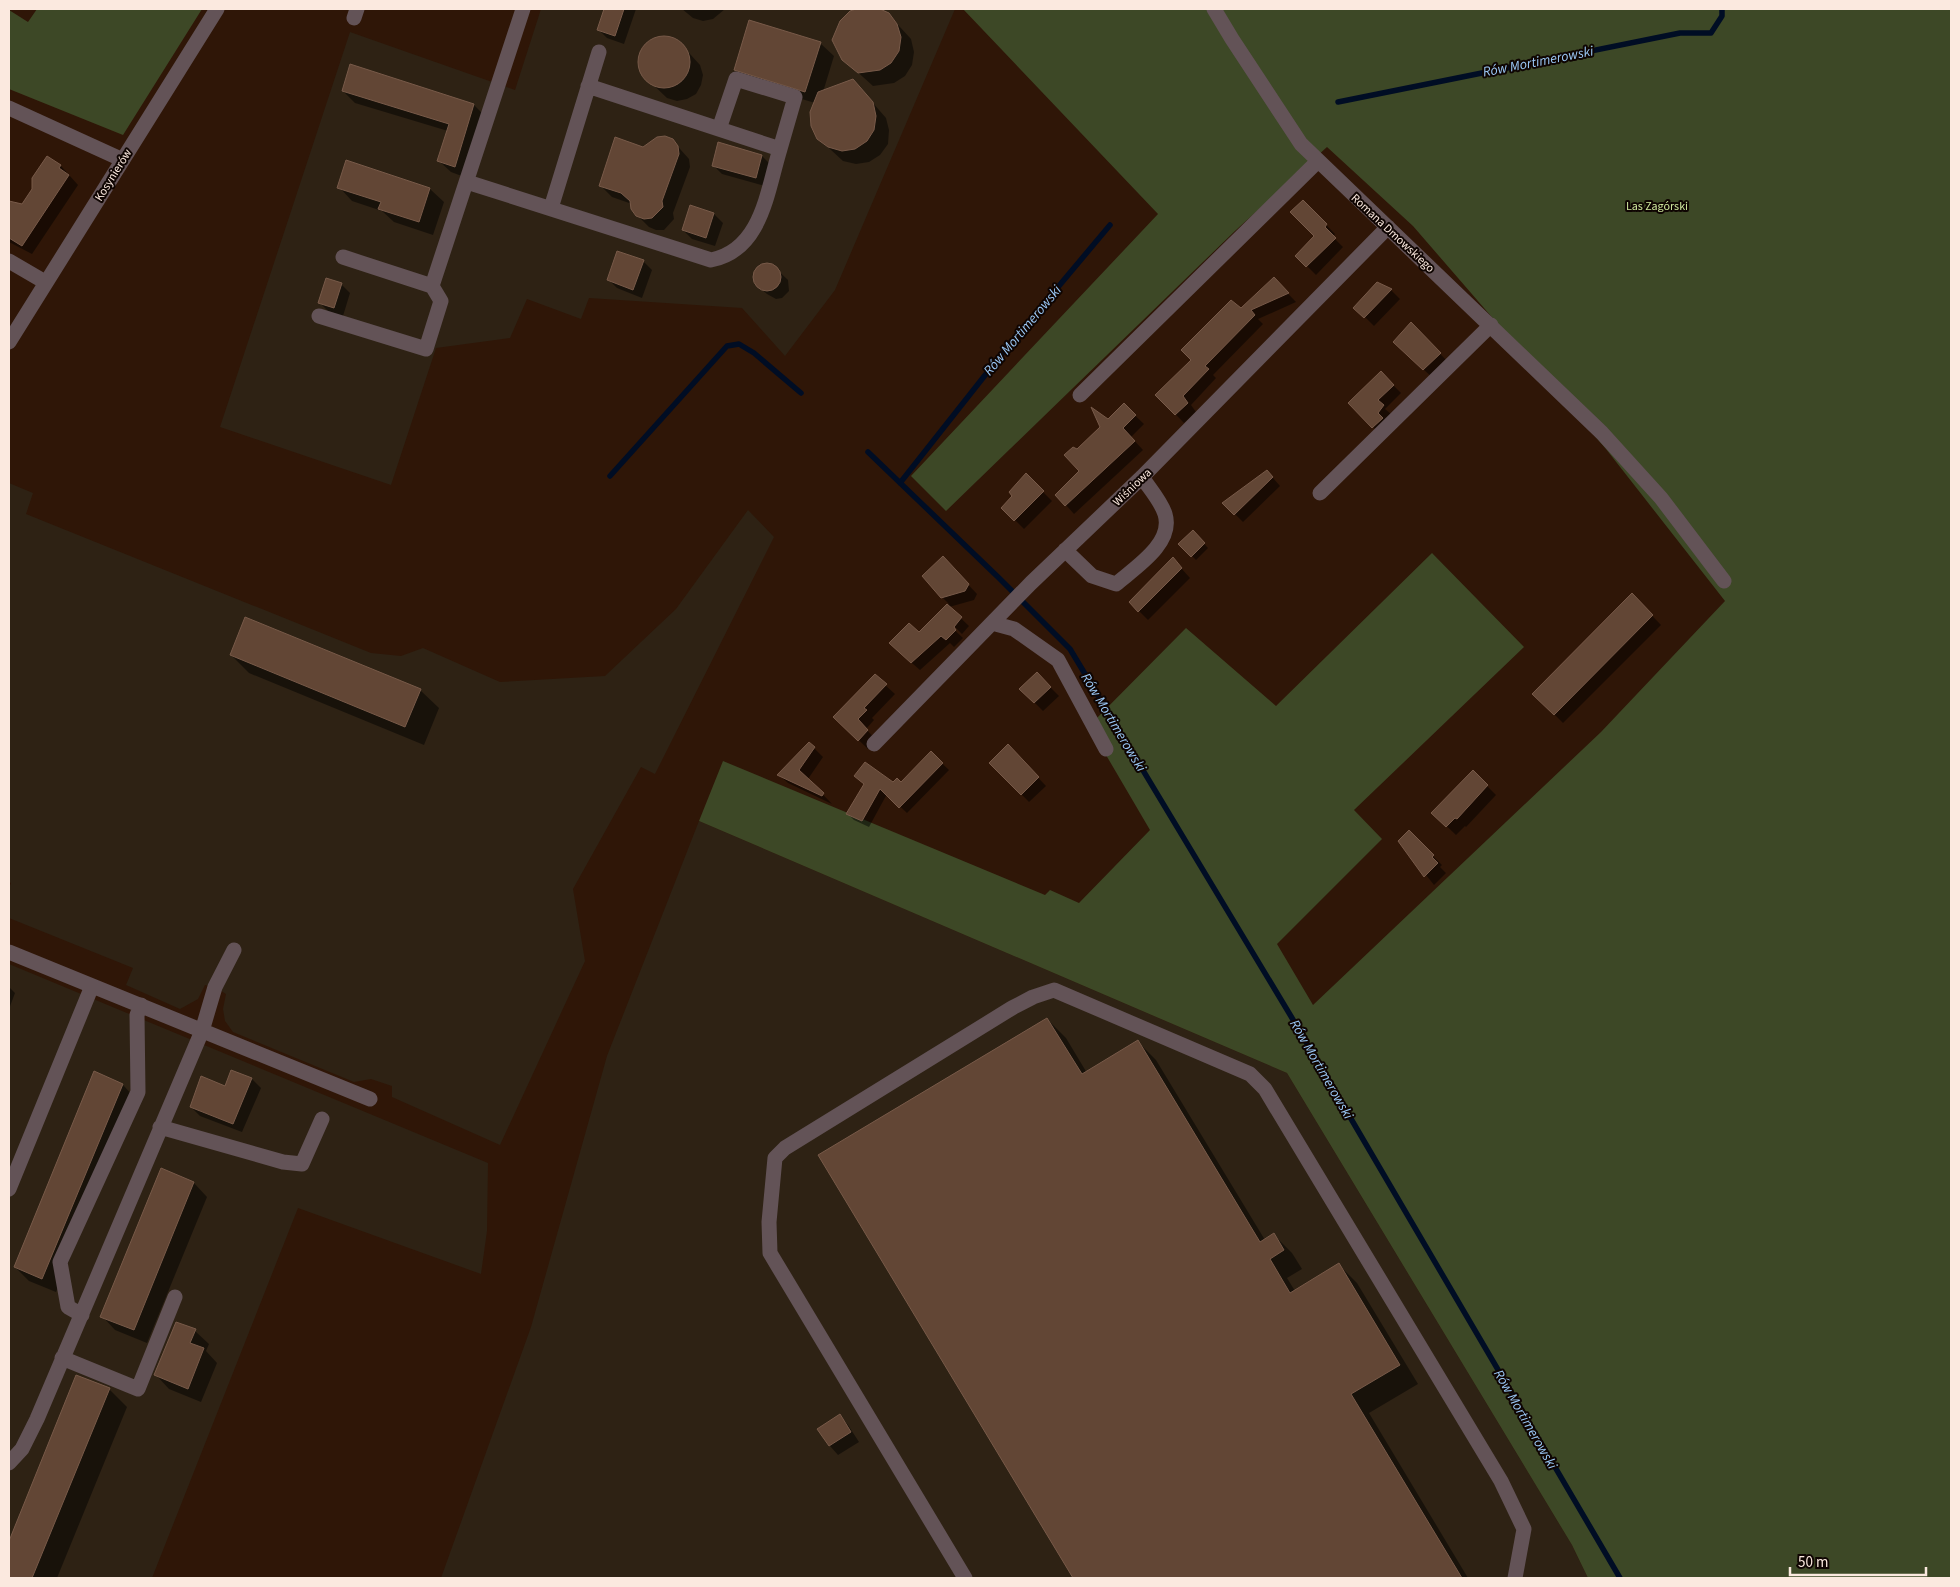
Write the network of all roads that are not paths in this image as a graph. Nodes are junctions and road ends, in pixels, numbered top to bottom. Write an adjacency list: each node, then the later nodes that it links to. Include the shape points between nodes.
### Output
1 (218, 9): 9 (street, Kosynierów)
2 (523, 9): 11 (street)
3 (1214, 9): 10 (street, Romana Dmowskiego, via 1301,144)
4 (598, 52): 5 (street)
5 (588, 86): 7 (street); 12 (street)
6 (9, 108): 9 (street)
7 (719, 129): 8 (street); 8 (street, via 736,79 795,97)
8 (780, 149): 12 (street, via 756,229 747,241 724,258 711,260)
9 (123, 160): 16 (street, Kosynierów)
10 (1318, 161): 13 (street, Romana Dmowskiego); 21 (street)
11 (467, 182): 12 (street); 17 (street)
12 (551, 208)
13 (1388, 227): 19 (street, Romana Dmowskiego); 22 (street, Wiśniowa)
14 (343, 257): 17 (street)
15 (9, 261): 16 (street)
16 (45, 282): 20 (street, Kosynierów)
17 (432, 286): 18 (street, via 441,301 426,349)
18 (319, 316)
19 (1491, 325): 23 (street); 25 (street, Romana Dmowskiego, via 1602,433 1661,498)
20 (9, 342)
21 (1080, 395)
22 (1142, 477): 24 (street, Wiśniowa); 24 (street, via 1165,514 1165,535 1147,558 1116,584 1092,576)
23 (1320, 492)
24 (1065, 550): 26 (street, Wiśniowa)
25 (1724, 581)
26 (992, 623): 27 (street, Wiśniowa); 28 (street, via 1014,629 1058,660)
27 (874, 744)
28 (1106, 749)
29 (234, 950): 33 (street, via 215,988)
30 (9, 952): 31 (street)
31 (92, 986): 32 (street); 37 (street)
32 (141, 1005): 33 (street); 39 (street, via 137,1015 138,1092 60,1262 68,1307)
33 (202, 1031): 34 (street); 36 (street)
34 (370, 1099)
35 (322, 1119): 36 (street, via 302,1164 283,1162)
36 (160, 1127): 39 (street)
37 (9, 1189)
38 (175, 1297): 40 (street, via 138,1388)
39 (82, 1315): 40 (street)
40 (62, 1358): 41 (street, via 22,1449)
41 (9, 1463)
42 (965, 1578): 43 (street, via 770,1253 769,1222 775,1158 785,1148 1012,1008 1054,990 1250,1074 1264,1089 1501,1481 1524,1529)
43 (1515, 1578)

